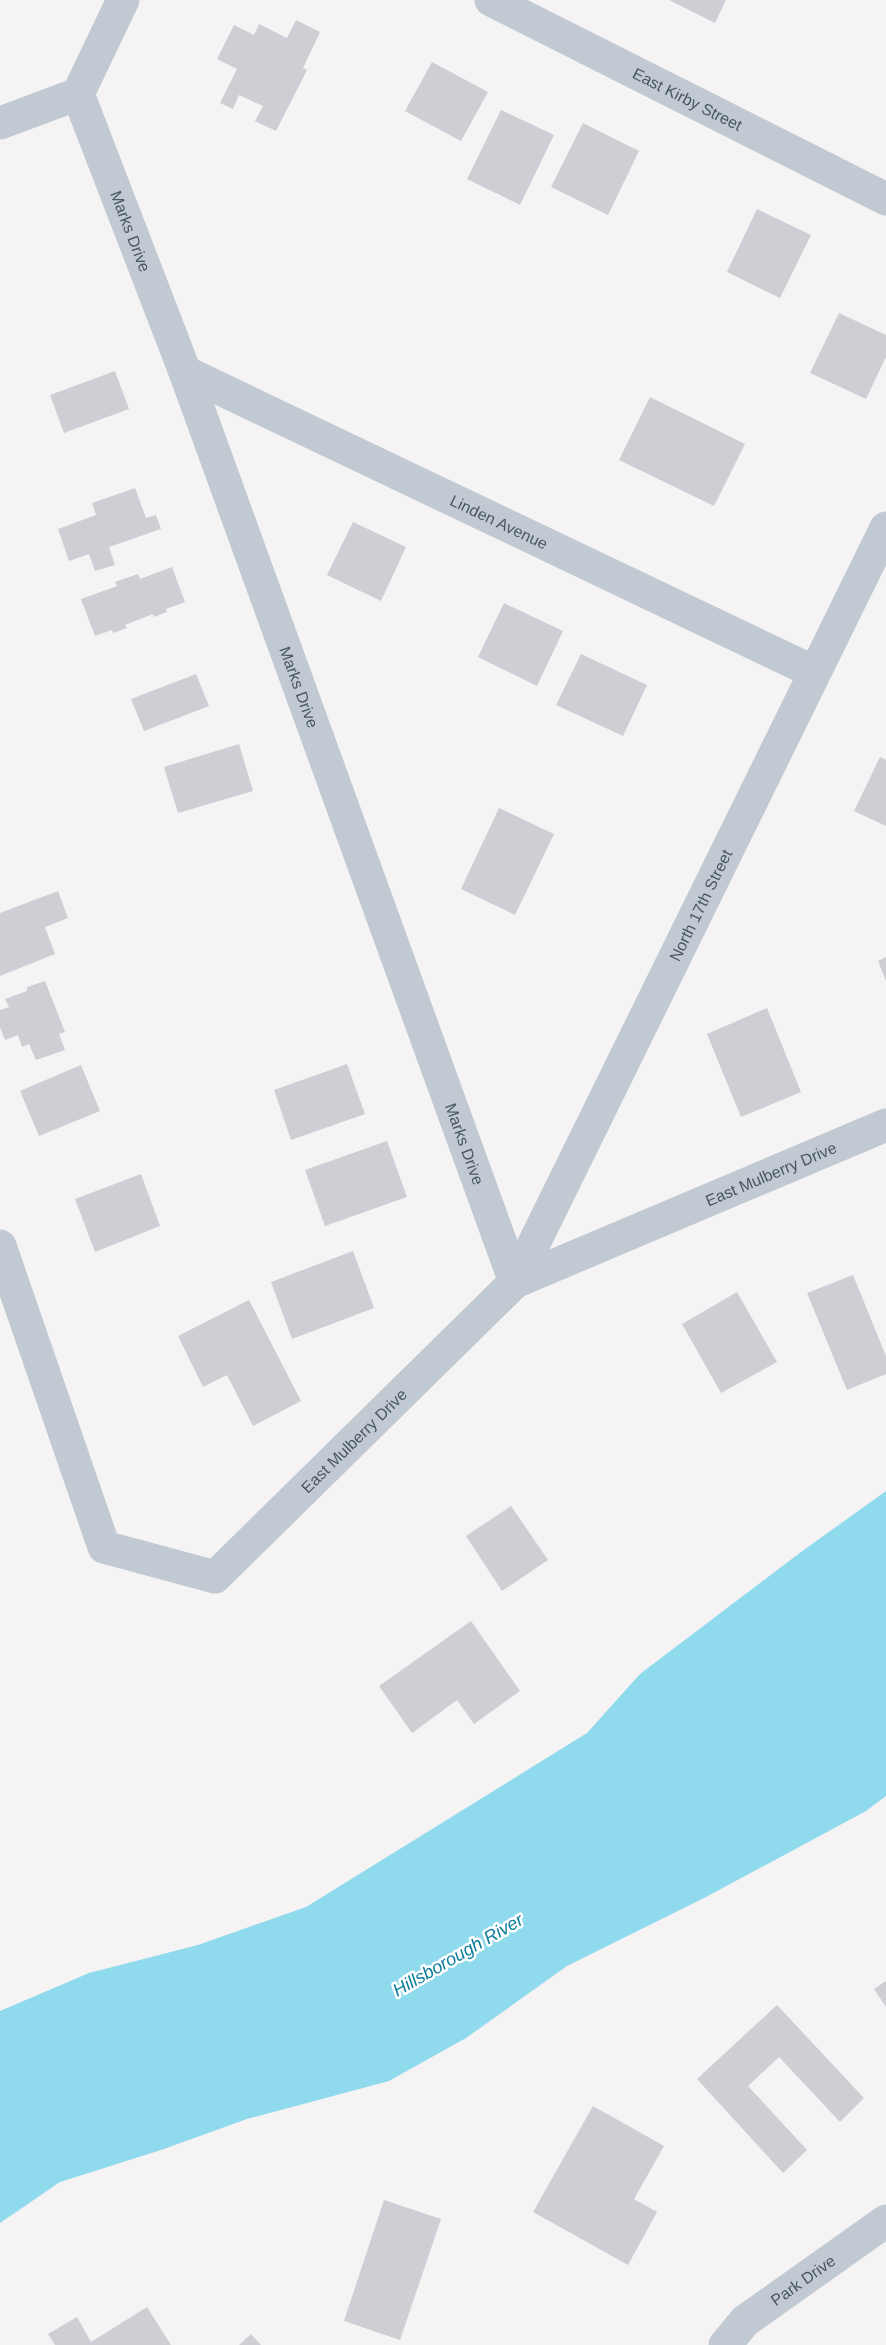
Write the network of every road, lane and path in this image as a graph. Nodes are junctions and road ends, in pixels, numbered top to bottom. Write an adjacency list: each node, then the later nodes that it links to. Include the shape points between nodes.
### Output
1 (123, 0): 3 (street)
2 (491, 0): 5 (street, East Kirby Street)
3 (78, 94): 4 (street); 6 (street, Marks Drive)
4 (0, 123)
5 (886, 199)
6 (185, 372): 8 (street, Linden Avenue); 11 (street, Marks Drive)
7 (886, 528): 8 (street, North 17th Street)
8 (814, 672): 11 (street, North 17th Street)
9 (886, 1125): 11 (street, East Mulberry Drive)
10 (0, 1246): 11 (street, East Mulberry Drive, via 104,1547 215,1577)
11 (515, 1282)
12 (886, 2222): 13 (street, Park Drive, via 745,2321)
13 (725, 2345)

